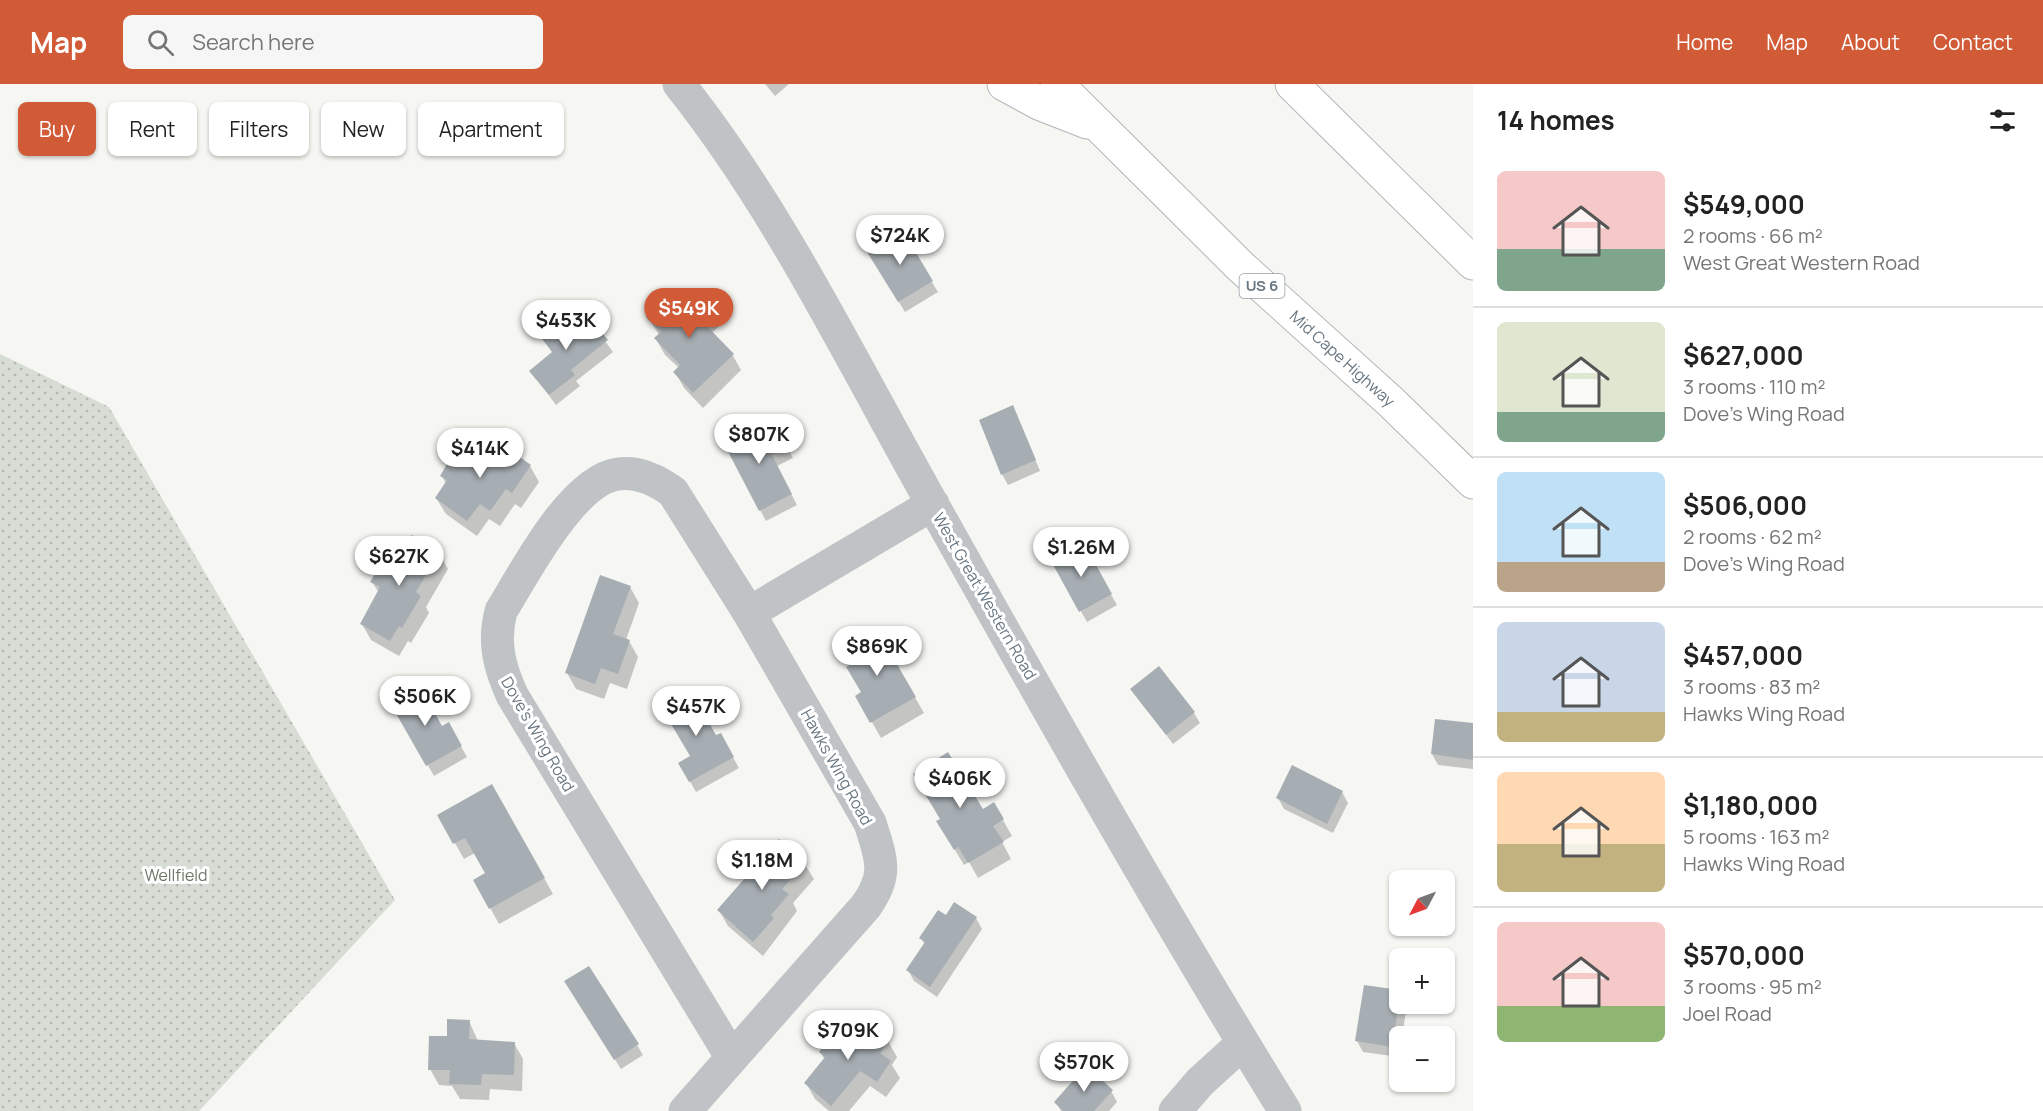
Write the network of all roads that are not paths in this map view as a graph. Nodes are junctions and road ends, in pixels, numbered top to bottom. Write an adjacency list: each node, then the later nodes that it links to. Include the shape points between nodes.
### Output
1 (679, 84): 8 (street, West Great Western Road, via 755,193)
2 (1004, 84): 5 (highway, via 1041,104)
3 (1057, 84): 5 (highway, Mid Cape Highway / US 6)
4 (1292, 84): 6 (highway)
5 (1100, 127): 7 (highway, Mid Cape Highway / US 6, via 1240,266)
6 (1473, 263)
7 (1473, 482)
8 (933, 504): 9 (street); 10 (street, West Great Western Road)
9 (749, 613): 11 (street, Hawks Wing Road, via 870,823 882,861 882,878 866,906); 11 (street, Dove's Wing Road, via 673,492 657,481 618,474 587,488 563,514 501,611 496,629 502,674 512,694)
10 (1243, 1043): 13 (street); 14 (street, West Great Western Road)
11 (732, 1058): 12 (street, Hawks Wing Road)
12 (685, 1111)
13 (1175, 1111)
14 (1285, 1111)

